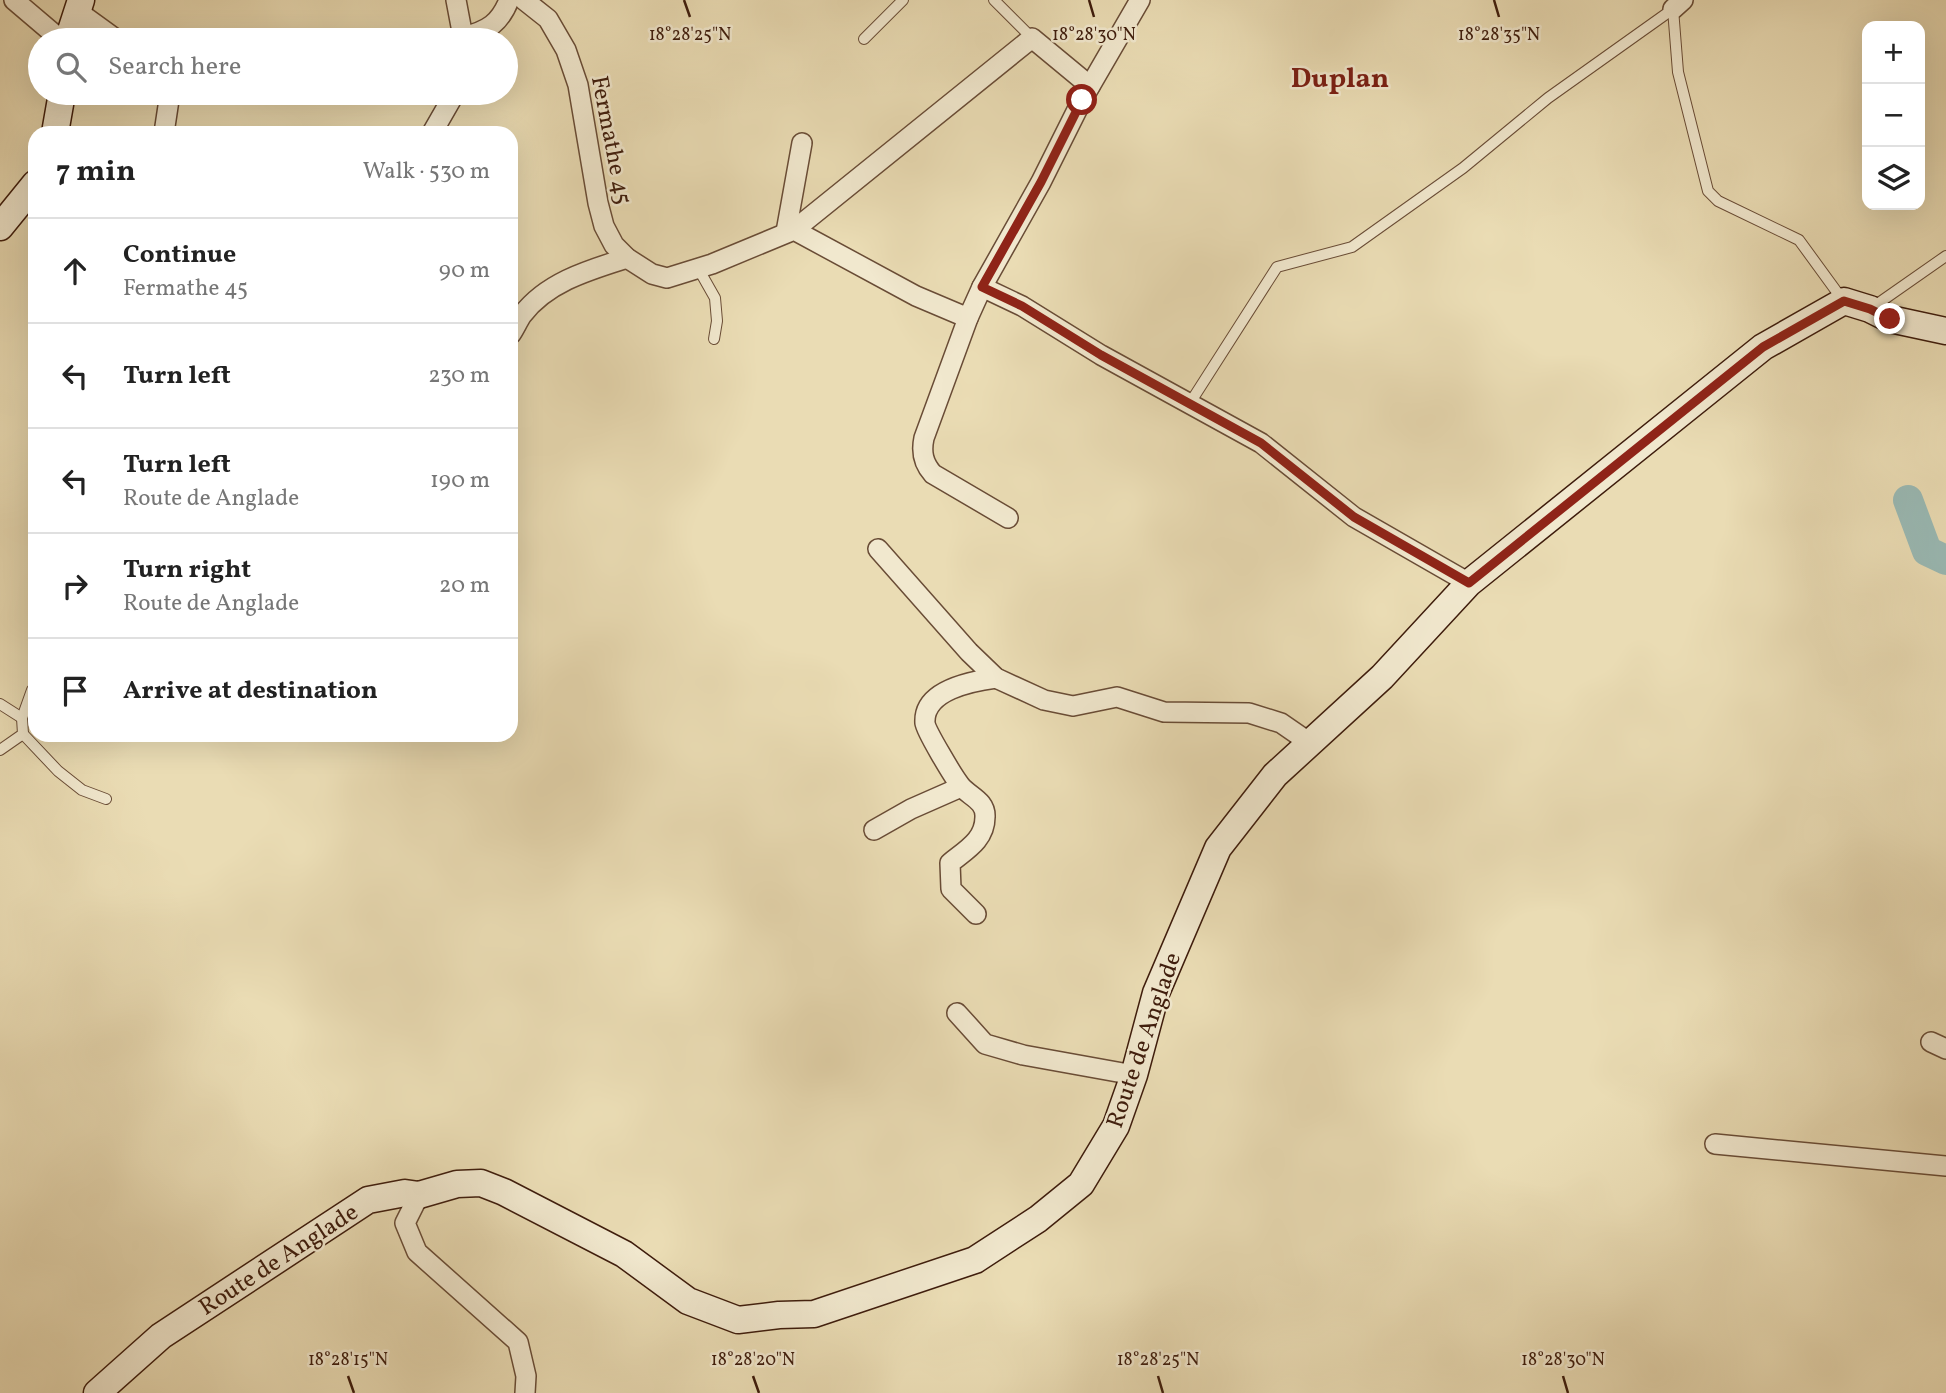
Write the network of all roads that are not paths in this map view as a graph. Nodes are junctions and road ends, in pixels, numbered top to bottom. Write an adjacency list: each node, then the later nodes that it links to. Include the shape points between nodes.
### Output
1 (14, 0): 10 (street)
2 (456, 0): 13 (street)
3 (509, 0): 14 (street, via 503,15)
4 (524, 0): 29 (street, Fermathe 45, via 548,19 566,50 578,85 604,226)
5 (903, 0): 16 (lane)
6 (994, 0): 15 (lane)
7 (1140, 0): 17 (street)
8 (1678, 4): 32 (lane, via 1678,72 1708,191 1718,201 1799,240); 38 (lane, via 1352,247 1277,267)
9 (79, 6): 11 (street); 12 (street)
10 (47, 28)
11 (72, 28)
12 (104, 28)
13 (461, 28)
14 (488, 28)
15 (1032, 38): 17 (street); 27 (street, Fermathe 45)
16 (864, 39)
17 (1090, 86): 31 (street)
18 (60, 105): 21 (street)
19 (168, 105): 22 (street)
20 (448, 105): 23 (street)
21 (56, 126)
22 (165, 126)
23 (436, 126)
24 (802, 144): 27 (street)
25 (28, 193): 26 (street)
26 (0, 227)
27 (790, 231): 30 (street, Fermathe 45); 34 (street)
28 (1946, 256): 33 (lane)
29 (627, 258): 30 (street, Fermathe 45, via 667,278); 35 (street, via 553,287)
30 (698, 268): 37 (lane, via 715,298)
31 (982, 287): 34 (street); 38 (street)
32 (1844, 301): 33 (street); 41 (street, Route de Anglade, via 1763,347)
33 (1870, 309): 36 (street, via 1890,319)
34 (968, 318): 39 (street, via 921,449 933,474)
35 (518, 322)
36 (1946, 331)
37 (715, 339)
38 (1190, 402): 41 (street, via 1261,443 1354,517)
39 (1008, 518)
40 (878, 549): 42 (street)
41 (1469, 583): 49 (street, Route de Anglade, via 1382,677)
42 (996, 678): 49 (street, via 1044,700 1073,706 1117,697 1164,712 1249,713 1281,723); 51 (street, via 971,681 940,695 927,709 925,725)
43 (28, 701): 45 (lane)
44 (0, 704): 45 (lane)
45 (22, 718): 46 (lane)
46 (23, 734): 47 (lane); 50 (lane)
47 (28, 739)
48 (31, 742): 52 (lane, via 82,790)
49 (1310, 743): 56 (street, Route de Anglade, via 1275,775 1218,848 1156,993)
50 (0, 750)
51 (961, 787): 53 (street); 54 (street, via 979,800 986,816 979,840 950,863 951,889)
52 (106, 799)
53 (874, 830)
54 (976, 914)
55 (957, 1013): 56 (street, via 985,1044)
56 (1134, 1075): 59 (street, Route de Anglade, via 1116,1126 1081,1184 1038,1219 975,1260 814,1314 738,1320 688,1301 624,1254 481,1183 457,1184)
57 (1715, 1144): 58 (street)
58 (1946, 1166)
59 (419, 1195): 60 (street, Route de Anglade, via 368,1200 161,1336); 61 (street, via 405,1223 417,1252 518,1342)
60 (97, 1393)
61 (525, 1393)

